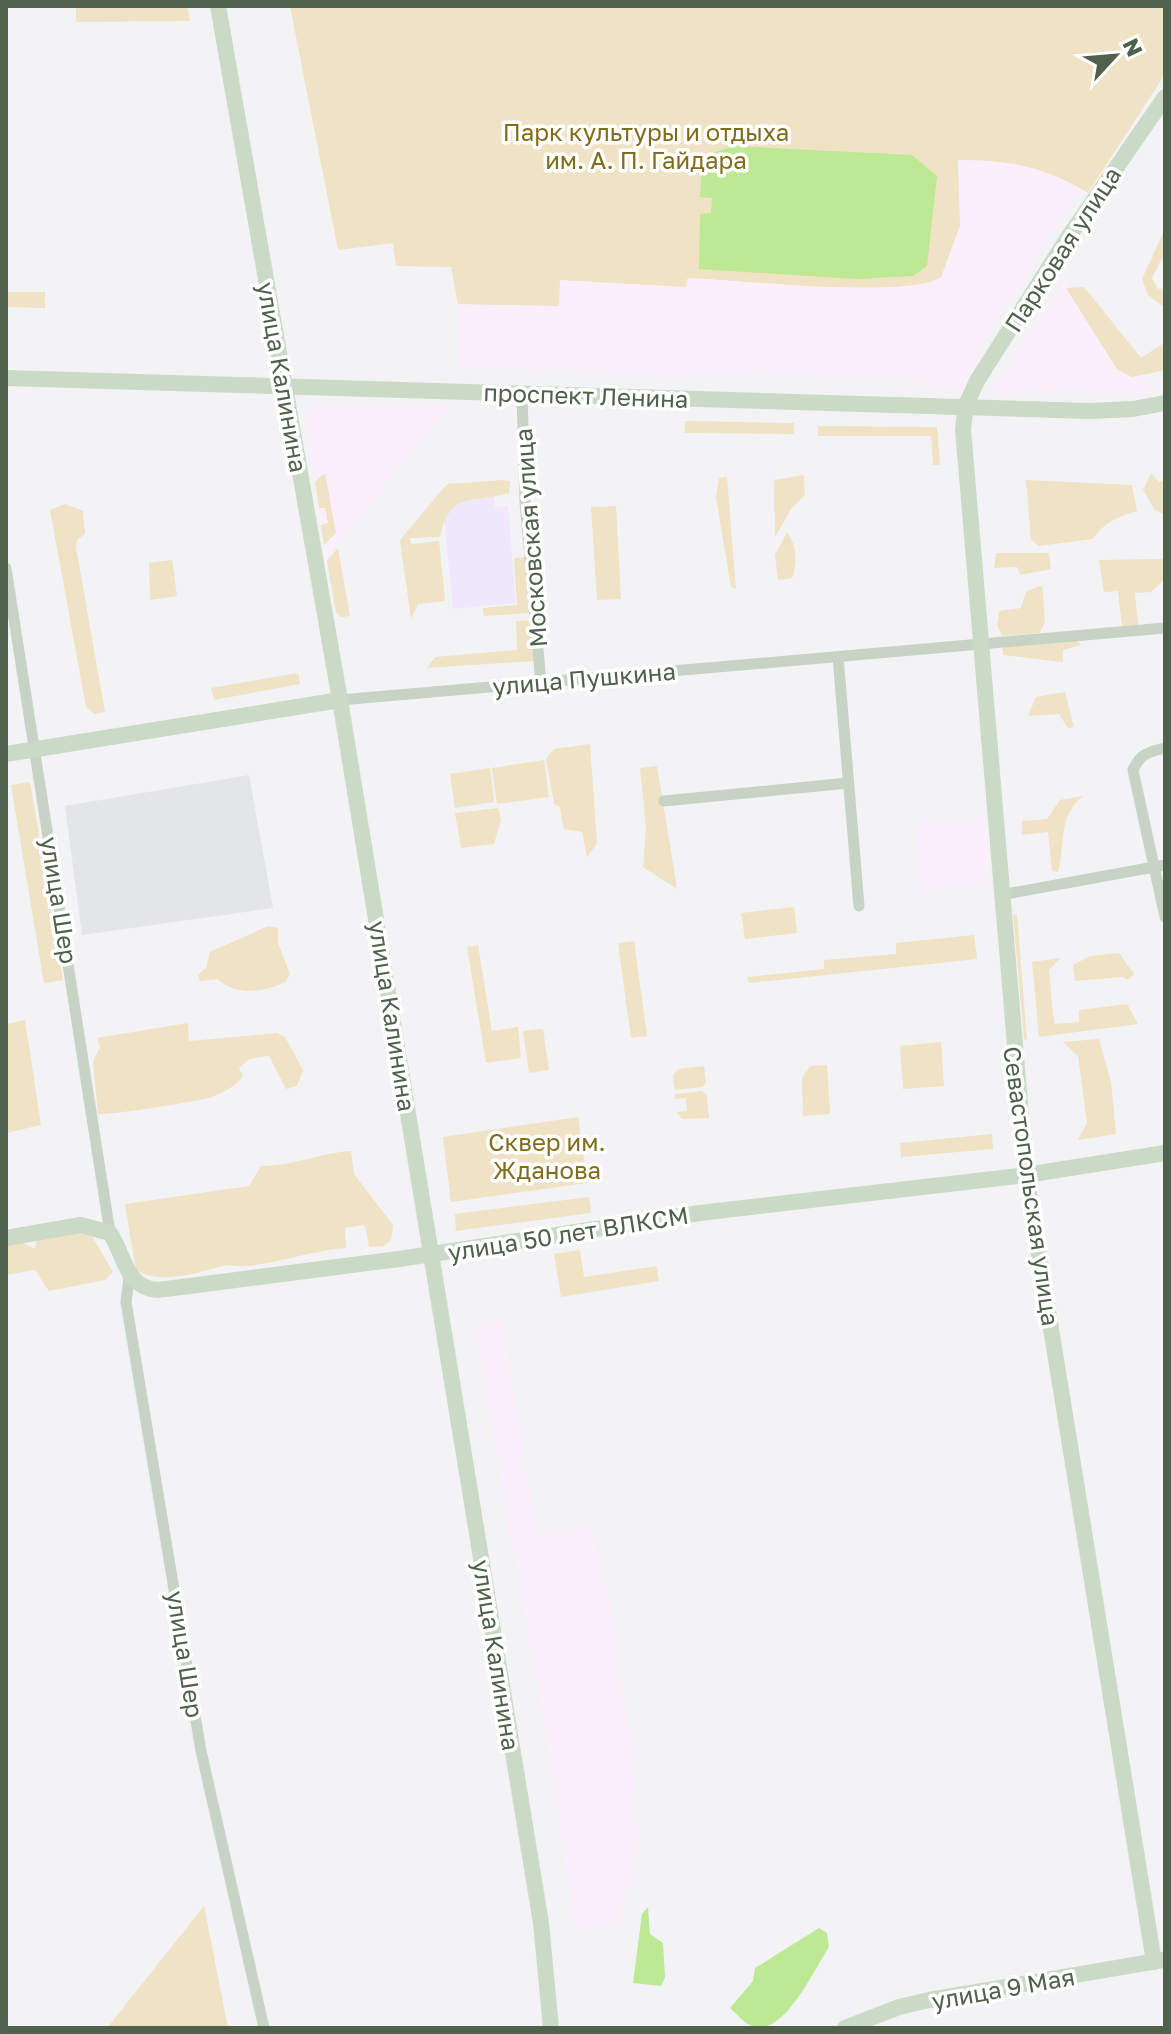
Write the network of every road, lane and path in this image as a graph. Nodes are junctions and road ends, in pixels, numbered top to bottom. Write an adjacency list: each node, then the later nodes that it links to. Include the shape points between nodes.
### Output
1 (218, 6): 4 (street, улица Калинина)
2 (1165, 97): 7 (street, Парковая улица, via 1067,239)
3 (6, 378): 4 (street, проспект Ленина)
4 (284, 384): 5 (street, проспект Ленина); 13 (street, улица Калинина)
5 (522, 393): 7 (street, проспект Ленина); 12 (street, Московская улица, via 525,502)
6 (1165, 403): 7 (street, проспект Ленина, via 1090,411)
7 (966, 405): 10 (street, Севастопольская улица, via 964,444)
8 (6, 568): 15 (street, улица Шер)
9 (1165, 628): 10 (street, улица Пушкина)
10 (980, 642): 11 (street, улица Пушкина); 20 (street, Севастопольская улица)
11 (838, 657): 12 (street, улица Пушкина); 17 (street)
12 (541, 683): 13 (street, улица Пушкина)
13 (340, 700): 15 (street, улица Пушкина); 27 (street, улица Калинина)
14 (1165, 748): 19 (street, via 1138,758 1133,770)
15 (35, 749): 16 (street, улица Пушкина); 25 (street, улица Шер)
16 (6, 754)
17 (848, 783): 18 (street); 21 (street)
18 (664, 801)
19 (1159, 866): 20 (street); 22 (street)
20 (1001, 895): 24 (street, Севастопольская улица)
21 (859, 906)
22 (1165, 917)
23 (1165, 1153): 24 (street, улица 50 лет ВЛКСМ)
24 (1026, 1175): 27 (street, улица 50 лет ВЛКСМ, via 700,1213); 29 (street, Севастопольская улица)
25 (110, 1233): 26 (street, via 81,1225); 28 (street)
26 (6, 1238)
27 (432, 1254): 28 (street, улица 50 лет ВЛКСМ, via 158,1290 143,1289); 31 (street, улица Калинина, via 541,1923)
28 (129, 1278): 30 (street, улица Шер, via 126,1302 201,1751)
29 (1160, 1961): 32 (street, улица 9 Мая, via 929,2000)
30 (264, 2028)
31 (551, 2028)
32 (845, 2028)

